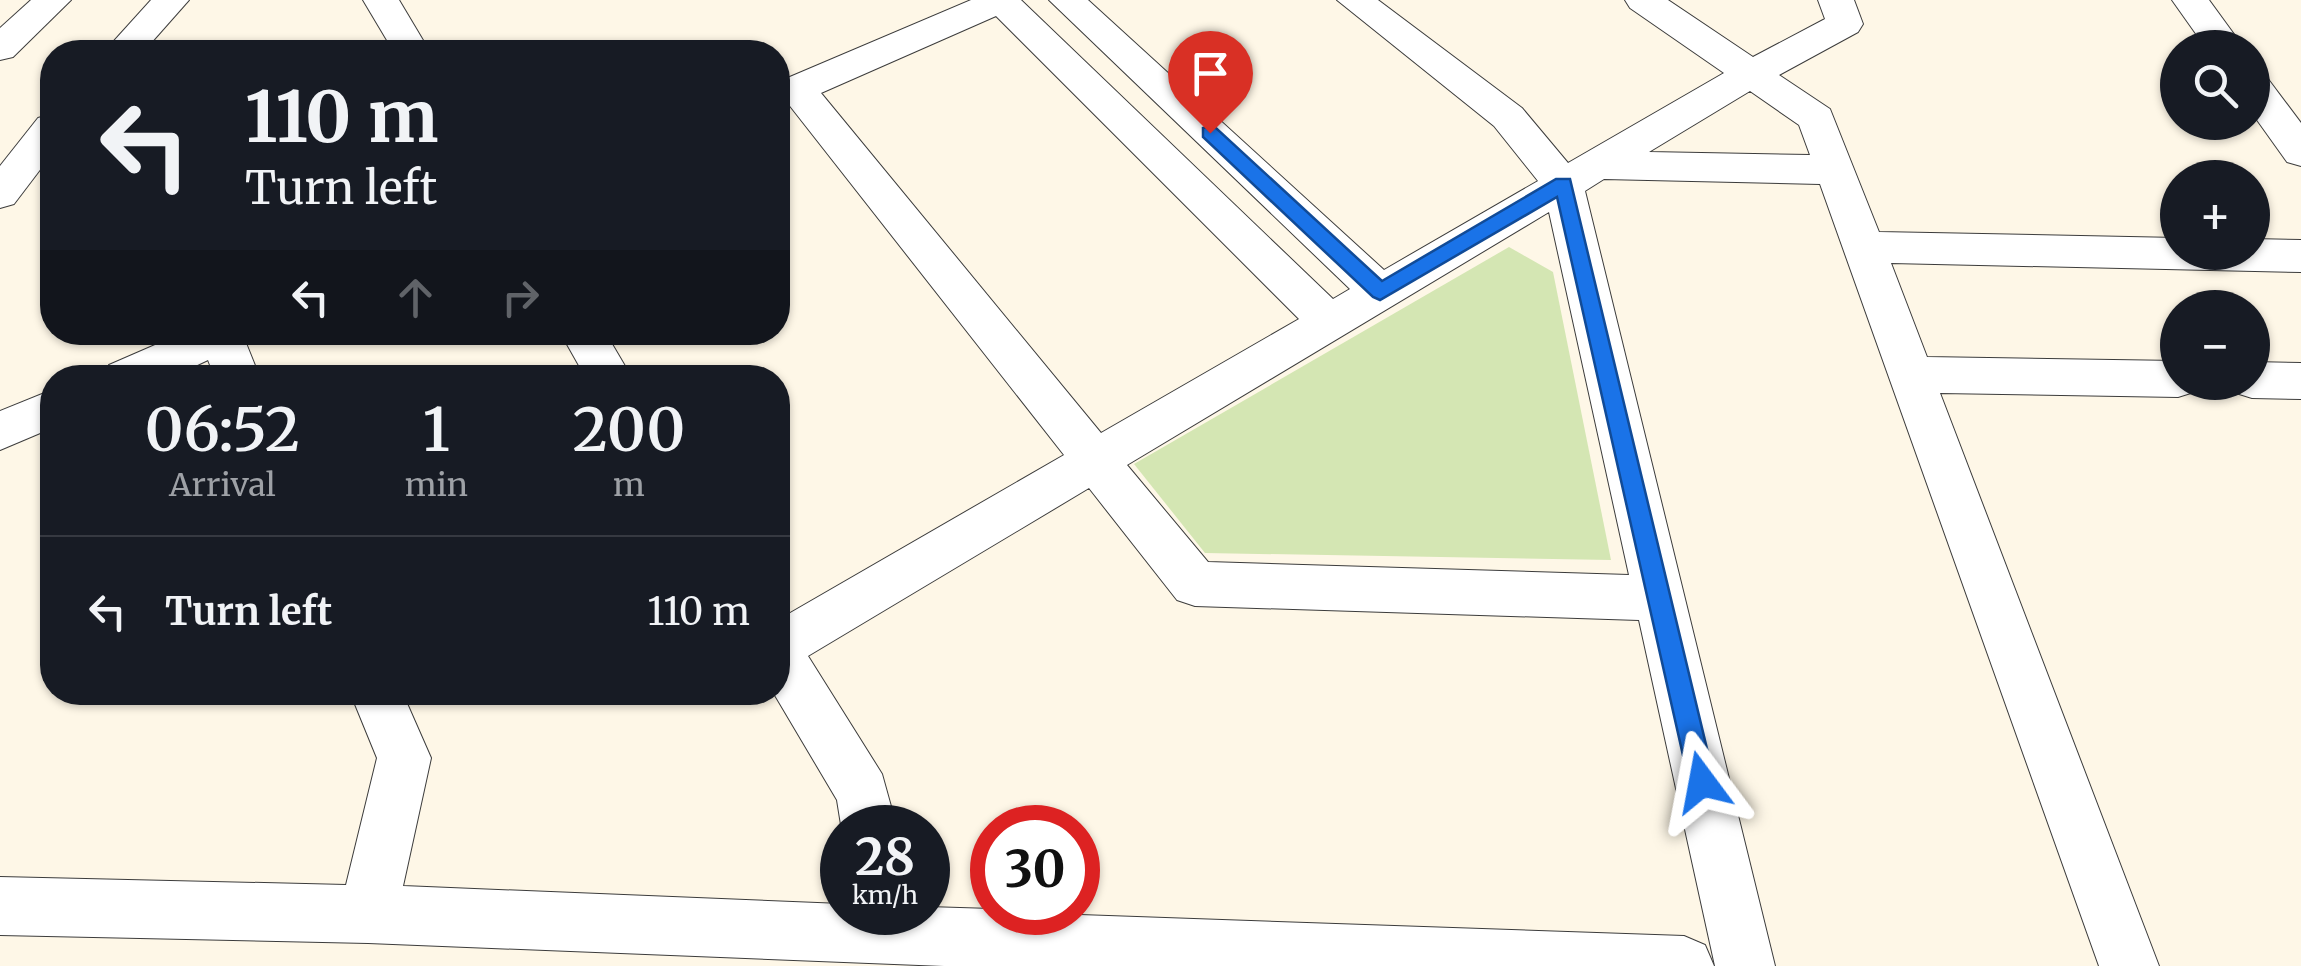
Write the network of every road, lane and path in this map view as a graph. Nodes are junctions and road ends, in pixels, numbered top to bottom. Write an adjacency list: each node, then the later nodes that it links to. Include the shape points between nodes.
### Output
1 (53, 0): 13 (street)
2 (171, 0): 11 (street)
3 (380, 0): 12 (street)
4 (1002, 0): 15 (street); 26 (street)
5 (1067, 0): 25 (street)
6 (1355, 0): 21 (street)
7 (1643, 0): 14 (street)
8 (1836, 0): 14 (street, via 1845,24)
9 (2190, 0): 10 (street)
10 (2212, 30)
11 (133, 40)
12 (405, 40)
13 (0, 48)
14 (1751, 74): 20 (street, via 1816,118); 21 (street)
15 (790, 92)
16 (790, 97): 35 (street)
17 (2270, 109): 19 (street)
18 (40, 142): 22 (street)
19 (2301, 152)
20 (1836, 170): 21 (street); 23 (street)
21 (1580, 174): 25 (street); 36 (street)
22 (0, 194)
23 (1864, 248): 24 (street); 29 (street)
24 (2301, 256)
25 (1380, 292): 26 (street)
26 (1330, 322): 35 (street)
27 (198, 345): 28 (street)
28 (154, 365)
29 (1910, 374): 30 (street); 49 (street)
30 (2160, 379)
31 (2270, 380): 32 (street)
32 (2301, 381)
33 (40, 413): 34 (street)
34 (0, 431)
35 (1094, 460): 36 (street, via 1195,584); 37 (street)
36 (1660, 598): 48 (street)
37 (790, 643)
38 (790, 670): 40 (street)
39 (382, 705): 42 (street, via 404,758)
40 (865, 805)
41 (0, 906): 42 (street)
42 (368, 914): 45 (street)
43 (950, 928): 46 (street)
44 (820, 929): 45 (street)
45 (621, 945)
46 (1457, 961): 47 (street)
47 (1653, 966)
48 (1745, 966)
49 (2129, 966)

